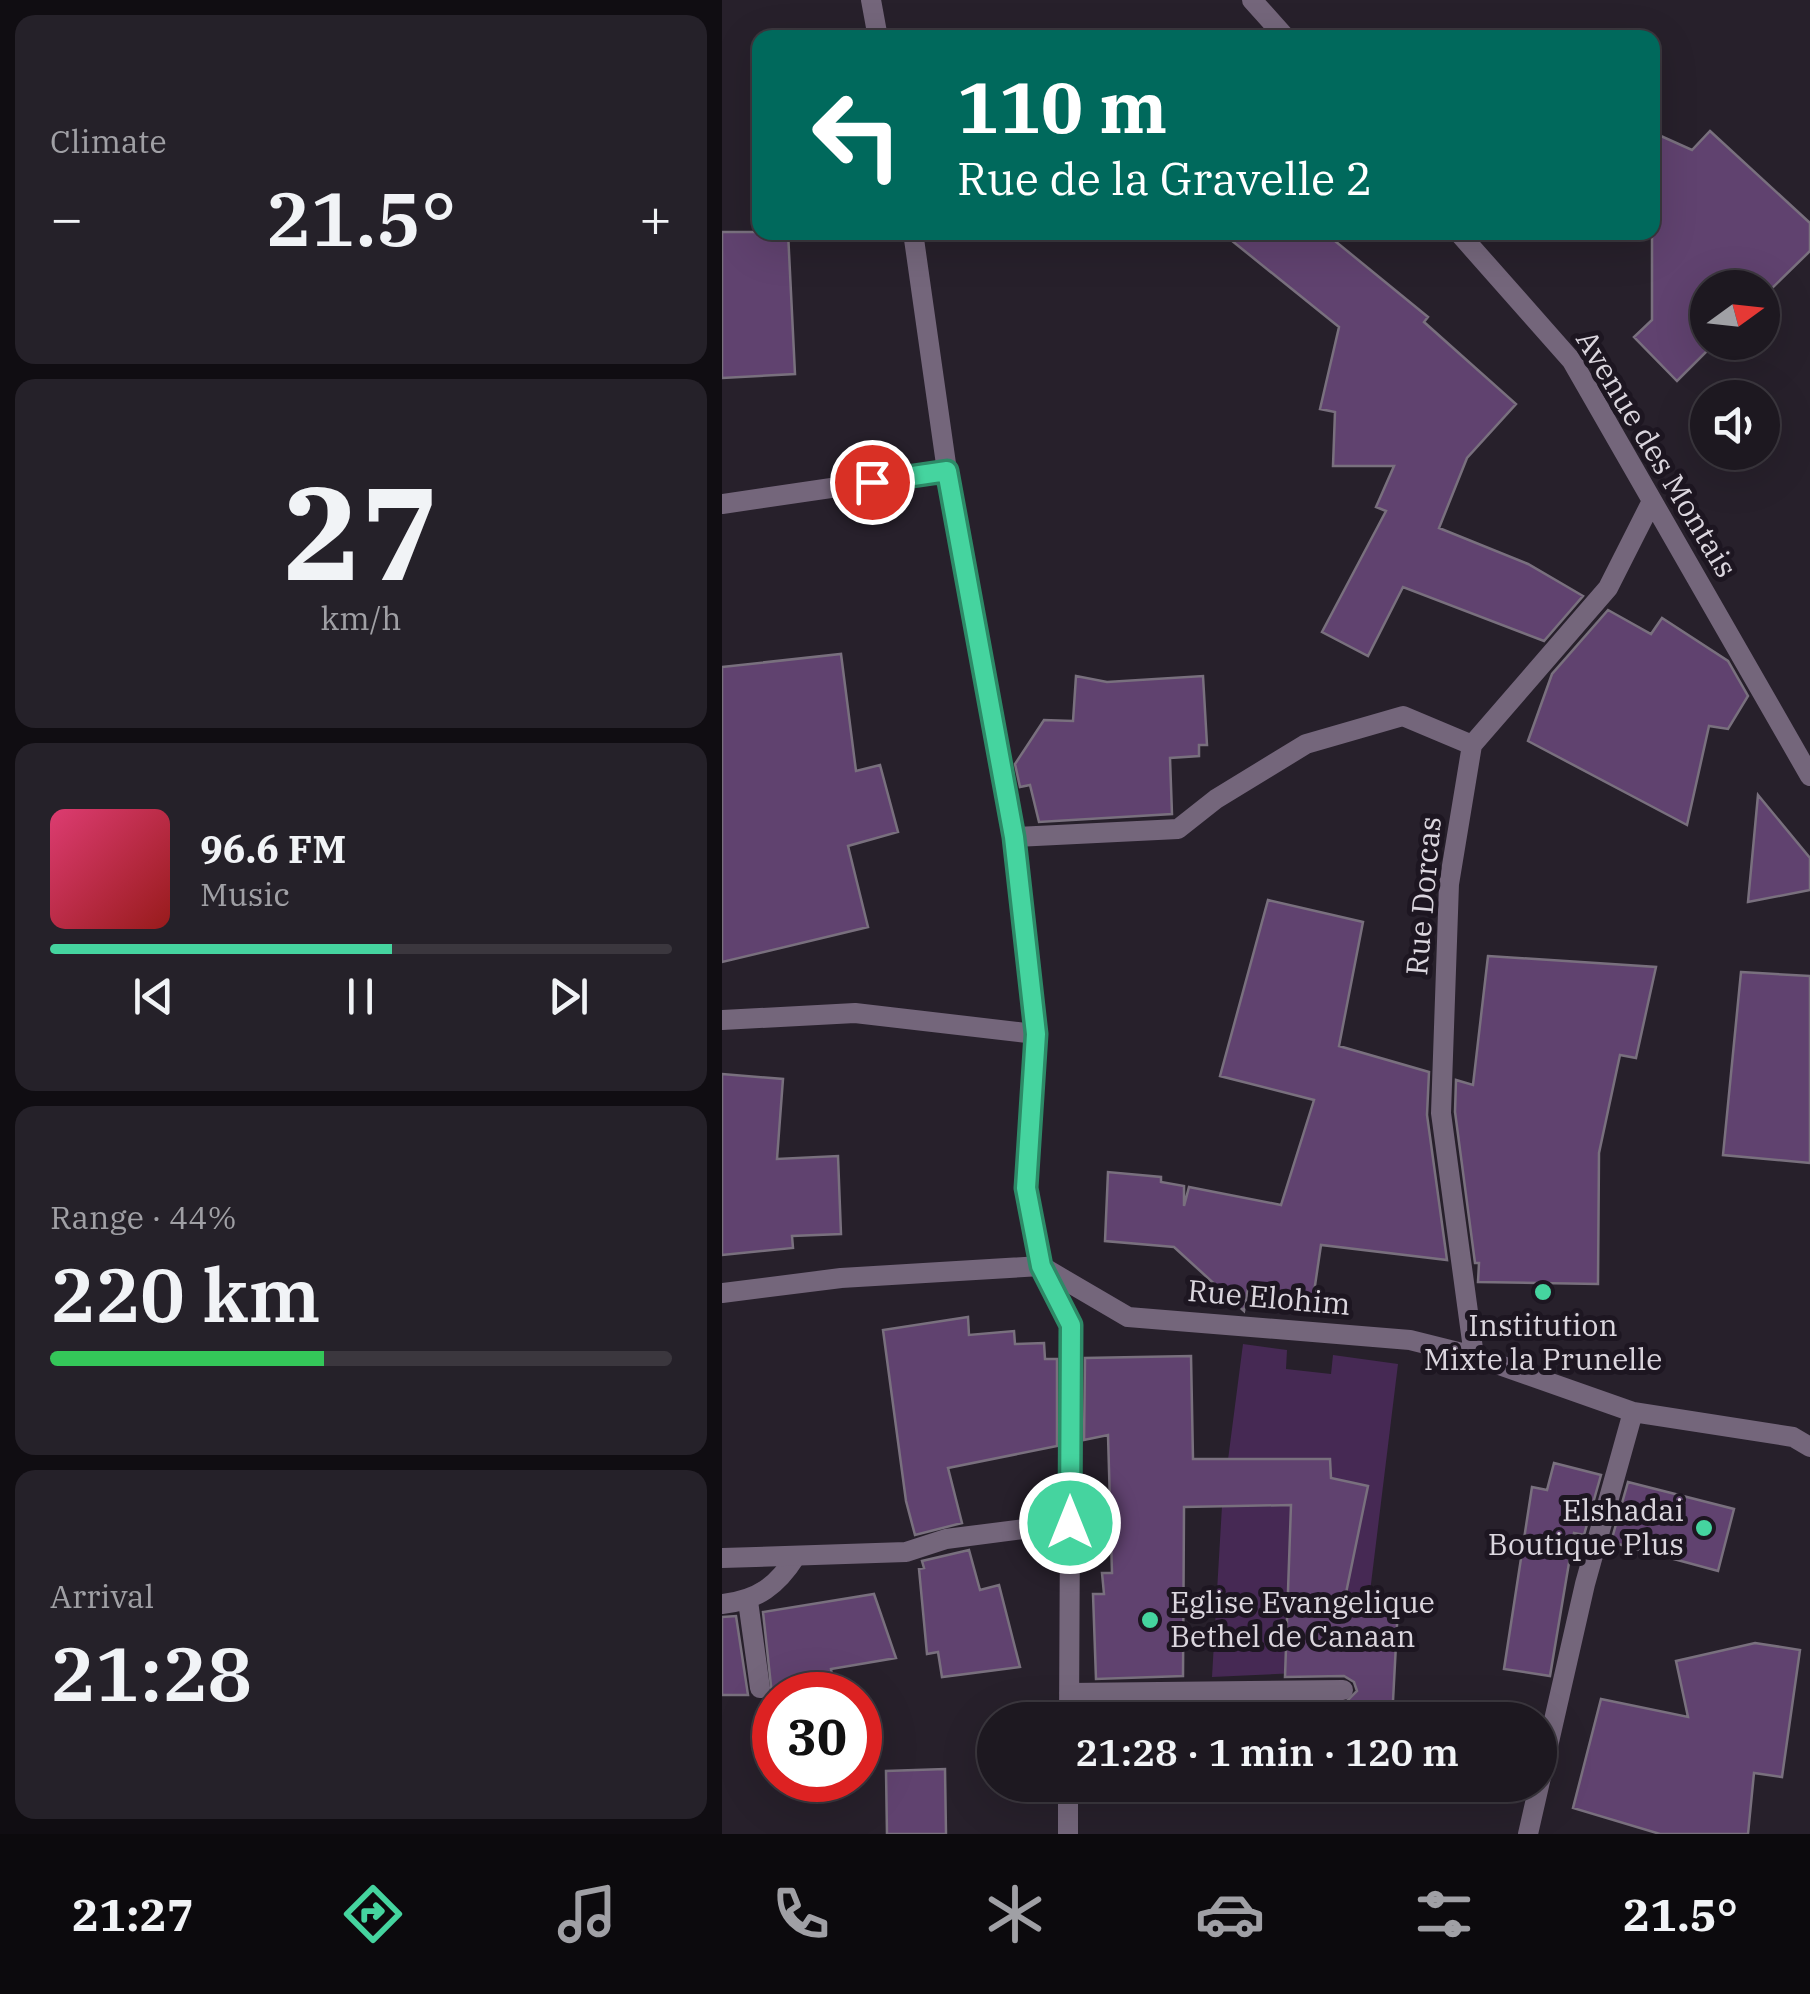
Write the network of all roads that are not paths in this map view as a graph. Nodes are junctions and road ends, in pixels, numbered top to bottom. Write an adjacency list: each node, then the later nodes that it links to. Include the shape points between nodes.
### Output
1 (871, 0): 3 (street)
2 (1252, 0): 4 (street)
3 (877, 30)
4 (1279, 30)
5 (914, 240): 7 (street)
6 (1465, 240): 8 (street, Avenue des Montais, via 1572,361)
7 (947, 471): 9 (street); 12 (street)
8 (1652, 501): 10 (street, via 1608,588); 11 (street, Avenue des Montais)
9 (722, 504)
10 (1472, 745): 12 (street, via 1402,716 1306,744 1178,829); 17 (street, Rue Dorcas, via 1449,884 1442,1114)
11 (1810, 776)
12 (1014, 837): 14 (street)
13 (722, 1020): 14 (street, via 855,1013)
14 (1036, 1034): 15 (street, via 1026,1188)
15 (1041, 1266): 16 (street); 17 (street, Rue Elohim, via 1128,1317 1410,1340); 20 (street, via 1071,1325)
16 (722, 1293)
17 (1474, 1356): 18 (street, Rue Elohim)
18 (1633, 1412): 19 (street, Rue Elohim, via 1794,1437); 31 (street, via 1585,1584)
19 (1810, 1447)
20 (1070, 1523): 21 (street, via 946,1539 906,1552); 27 (street)
21 (796, 1556): 22 (street); 23 (street, via 780,1582)
22 (722, 1558)
23 (748, 1601): 24 (street); 25 (street)
24 (722, 1604)
25 (758, 1672)
26 (1344, 1690): 27 (street)
27 (1069, 1693): 28 (street)
28 (1069, 1702)
29 (1068, 1802): 30 (street)
30 (1068, 1834)
31 (1528, 1834)

